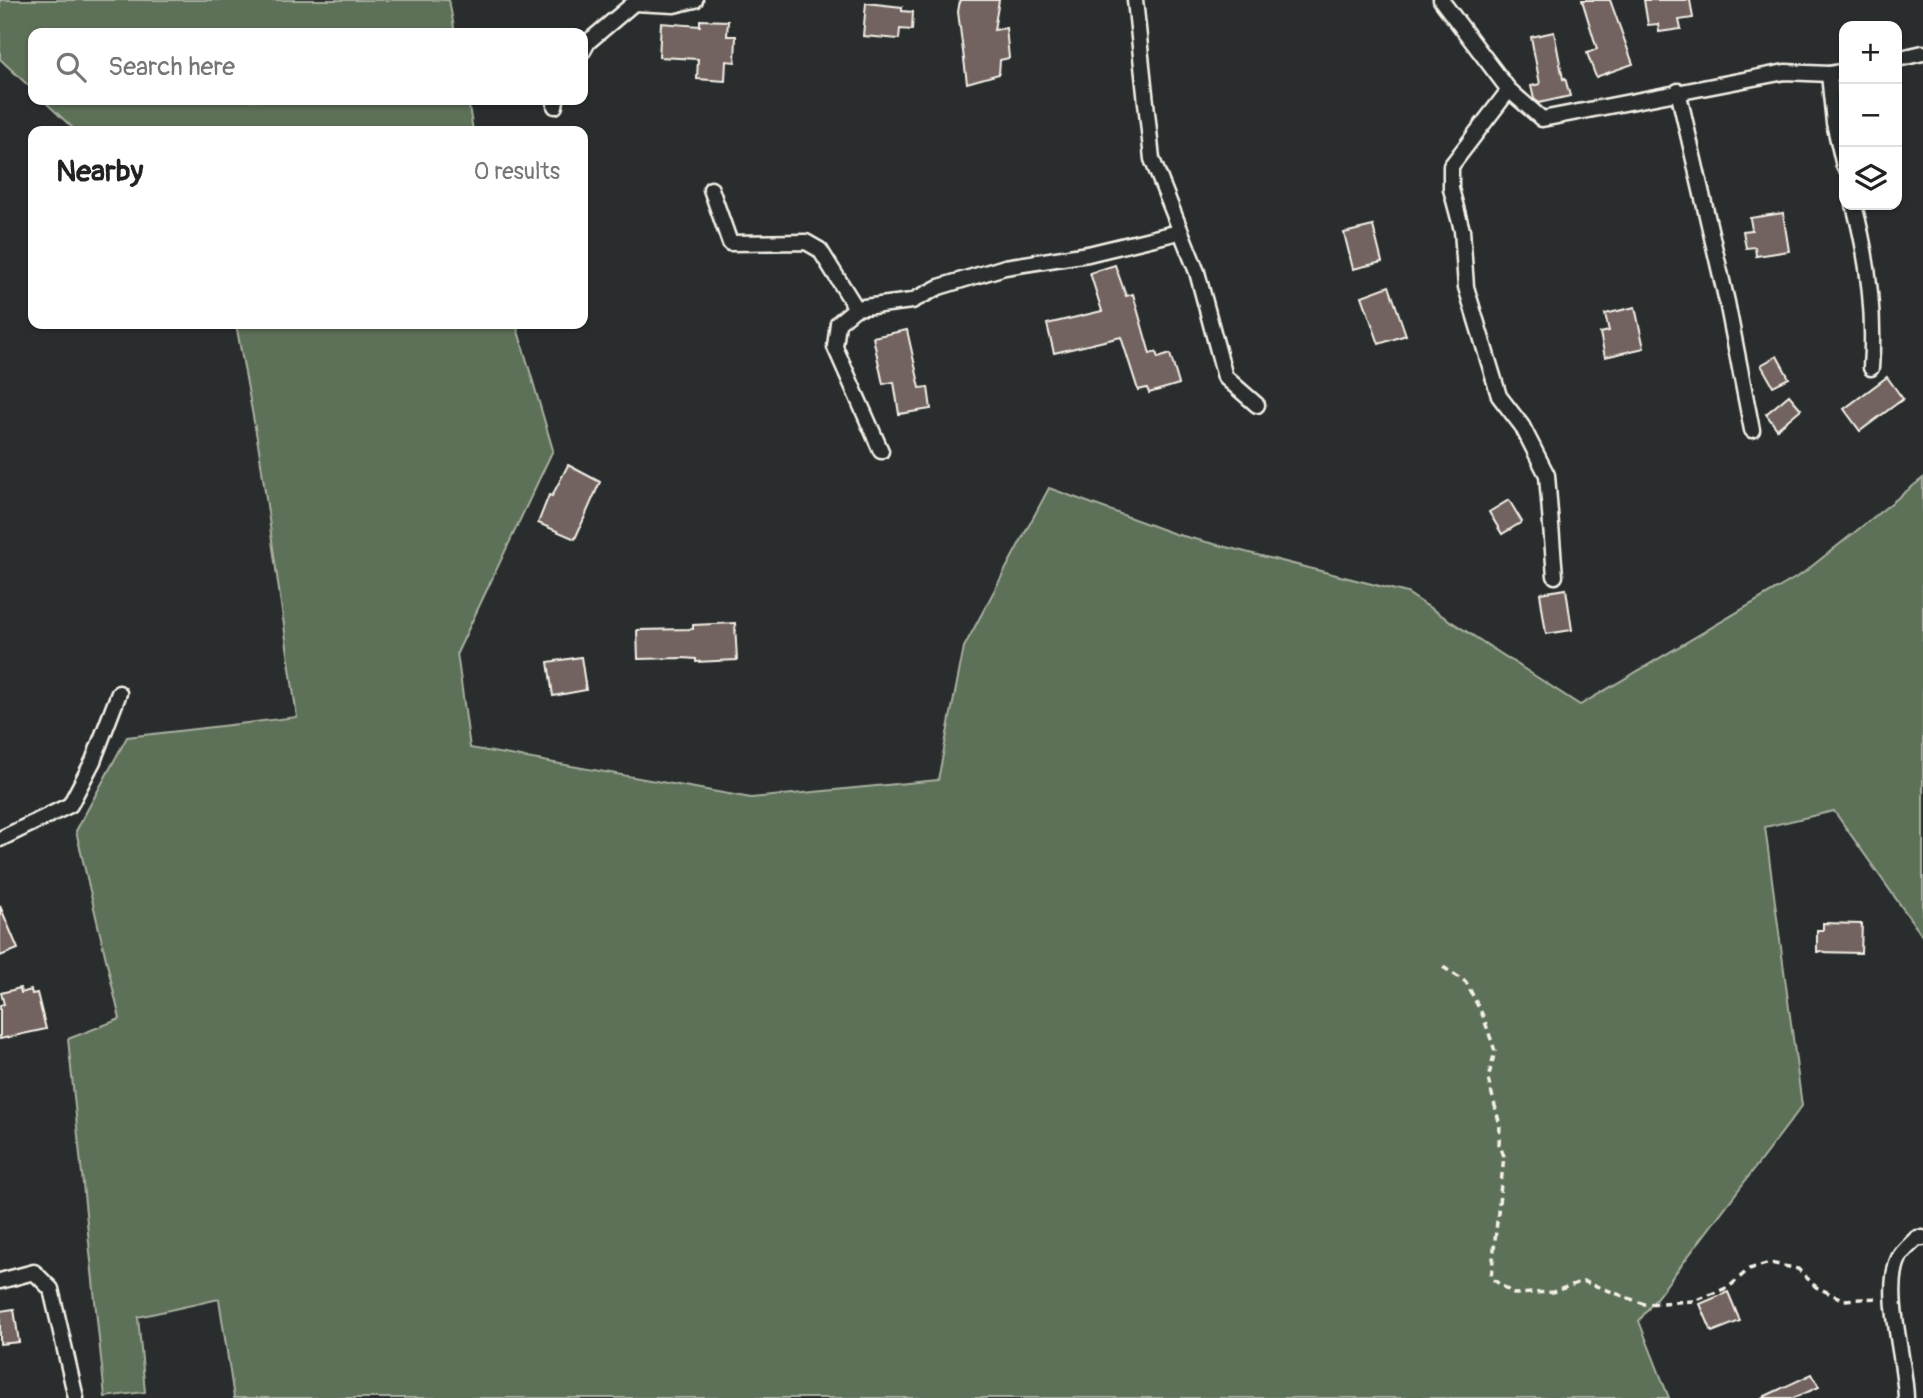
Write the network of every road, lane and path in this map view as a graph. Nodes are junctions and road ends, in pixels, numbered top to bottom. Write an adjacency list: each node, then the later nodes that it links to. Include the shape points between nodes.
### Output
1 (695, 0): 4 (street, via 674,5)
2 (1135, 0): 15 (street, via 1152,159)
3 (1441, 0): 10 (street)
4 (634, 1): 5 (street)
5 (588, 42)
6 (1923, 53): 7 (street)
7 (1902, 58)
8 (1839, 72): 9 (street)
9 (1829, 74): 11 (street, via 1785,72); 12 (street)
10 (1509, 90): 11 (street, via 1542,118); 21 (street, via 1451,166 1451,189 1462,230 1466,288 1499,396 1522,426 1547,475)
11 (1678, 91): 19 (street)
12 (1840, 147)
13 (711, 189): 16 (street, via 730,243 806,242 820,250)
14 (1855, 210): 17 (street, via 1874,332)
15 (1180, 232): 16 (street, via 1006,267 912,301); 18 (street, via 1210,315 1225,377)
16 (856, 308): 20 (street, via 838,323 835,347)
17 (1871, 368)
18 (1257, 405)
19 (1752, 430)
20 (881, 451)
21 (1555, 576)
22 (119, 694): 23 (street, via 70,805)
23 (0, 839)
24 (1443, 967): 27 (path, via 1466,982 1494,1051 1488,1079 1504,1156 1491,1278 1514,1294 1553,1292 1583,1281 1644,1304 1694,1301 1729,1287 1749,1269 1770,1263 1798,1269 1816,1287 1844,1300)
25 (1923, 1238): 27 (street, via 1917,1238 1899,1258)
26 (0, 1281): 28 (street, via 34,1272 51,1289)
27 (1891, 1297): 29 (street, via 1905,1366)
28 (76, 1398)
29 (1906, 1398)

